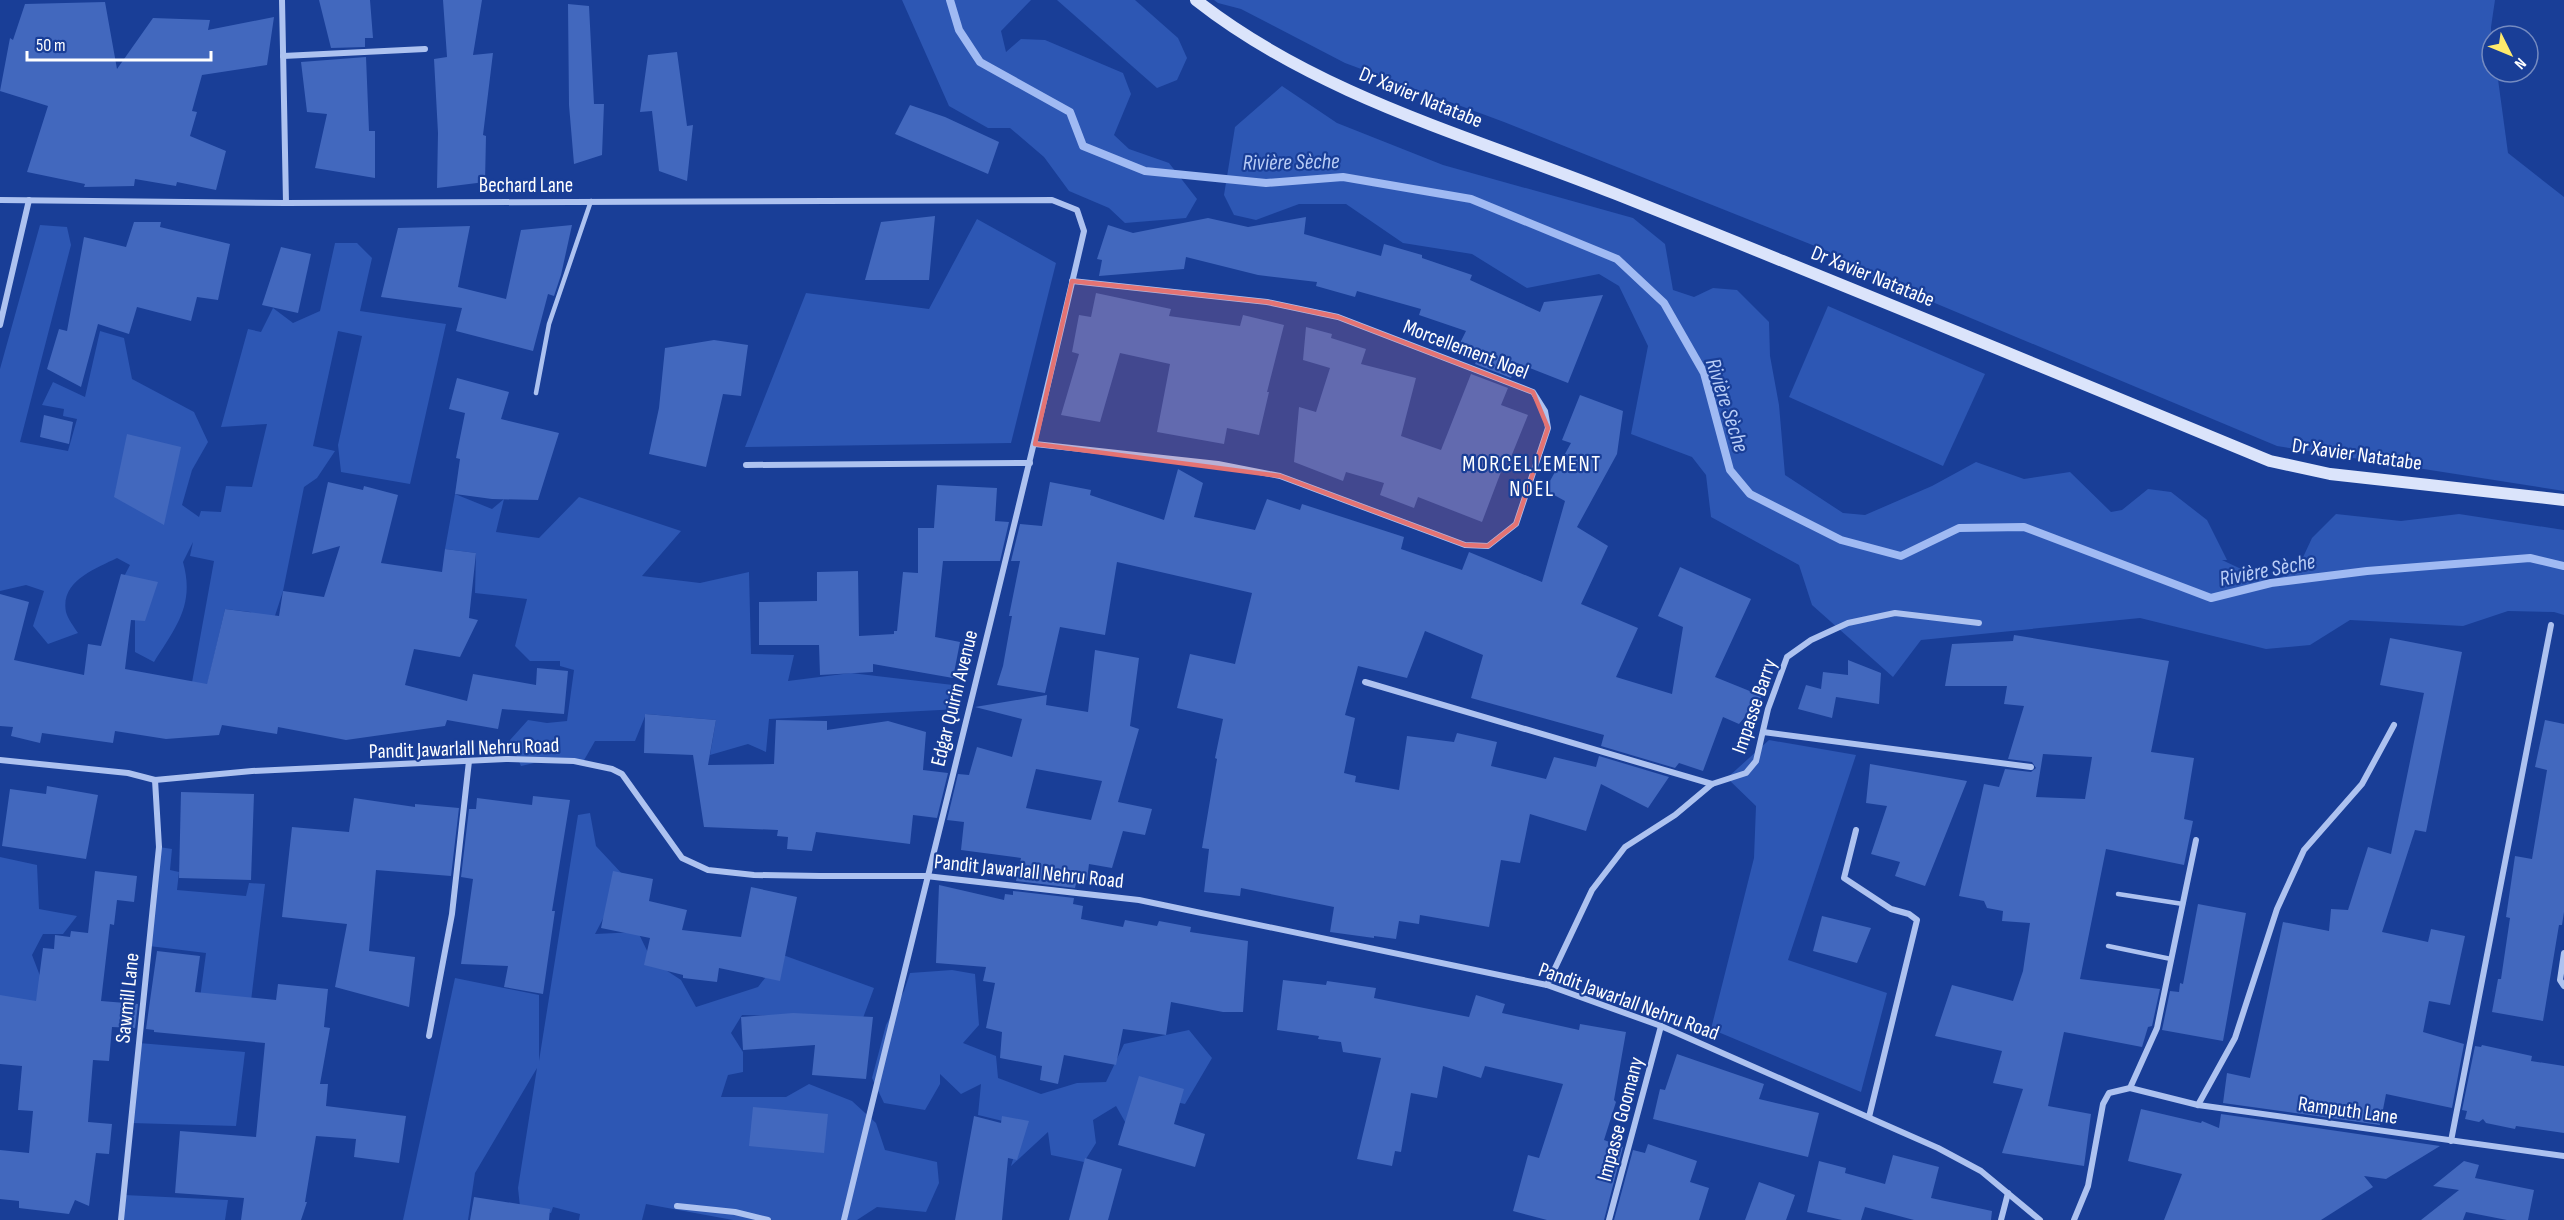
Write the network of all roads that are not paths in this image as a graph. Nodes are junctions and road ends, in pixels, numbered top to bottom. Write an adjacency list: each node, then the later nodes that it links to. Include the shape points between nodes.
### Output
1 (282, 0): 4 (street)
2 (1196, 0): 16 (main road, Dr Xavier Natatabe, via 1272,53 1339,86 1807,270 2270,461 2330,474)
3 (425, 49): 4 (street)
4 (283, 56): 9 (street)
5 (0, 200): 6 (street, Bechard Lane)
6 (29, 200): 9 (street, Bechard Lane); 11 (street)
7 (1052, 200): 8 (street, Bechard Lane); 10 (street, Edgar Quirin Avenue, via 1077,210 1084,231)
8 (591, 201): 9 (street, Bechard Lane); 12 (lane, via 549,324)
9 (286, 203)
10 (1072, 281): 13 (street, Edgar Quirin Avenue); 13 (street, Morcellement Noel, via 1267,302 1338,317 1533,392 1545,411 1548,428 1516,524 1488,546 1465,545 1280,476 1218,464)
11 (0, 325)
12 (536, 393)
13 (1035, 444): 14 (street, Edgar Quirin Avenue)
14 (1030, 463): 15 (street); 29 (street, Edgar Quirin Avenue)
15 (746, 465)
16 (2564, 500)
17 (1980, 623): 21 (street, Impasse Barry, via 1895,613 1848,622 1811,640 1787,657)
18 (2551, 626): 42 (street)
19 (1365, 682): 26 (street)
20 (2394, 725): 40 (street, via 2362,784 2304,850 2277,909 2235,1038)
21 (1763, 732): 24 (street); 26 (street, Impasse Barry, via 1756,761 1746,773)
22 (0, 760): 25 (street, Pandit Jawarlall Nehru Road, via 128,773)
23 (469, 761): 25 (street, Pandit Jawarlall Nehru Road, via 252,771); 29 (street, Pandit Jawarlall Nehru Road, via 574,761 612,769 622,774 682,858 708,870); 38 (street, via 452,914)
24 (2031, 767)
25 (155, 780): 46 (street, Sawmill Lane, via 159,847)
26 (1712, 784): 35 (street, Impasse Barry, via 1625,847 1592,890)
27 (1856, 830): 41 (street, via 1844,878 1891,909 1917,920)
28 (2196, 840): 31 (street)
29 (926, 876): 35 (street, Pandit Jawarlall Nehru Road, via 1139,900); 48 (street, Edgar Quirin Avenue)
30 (2118, 894): 31 (lane)
31 (2183, 904): 34 (street)
32 (2108, 946): 34 (lane)
33 (2564, 953): 36 (street, via 2560,980)
34 (2171, 959): 39 (street, via 2157,1028)
35 (1546, 985): 37 (street, Pandit Jawarlall Nehru Road)
36 (2564, 986)
37 (1661, 1026): 41 (street, Pandit Jawarlall Nehru Road); 49 (street, Impasse Goomany)
38 (429, 1036)
39 (2130, 1088): 40 (street, Ramputh Lane); 52 (street, via 2109,1093 2103,1104 2088,1186)
40 (2198, 1105): 42 (street, Ramputh Lane)
41 (1869, 1117): 44 (street, Pandit Jawarlall Nehru Road, via 1938,1148 1981,1172)
42 (2451, 1141): 43 (street, Ramputh Lane)
43 (2564, 1156)
44 (2008, 1193): 50 (street); 51 (street, Pandit Jawarlall Nehru Road)
45 (677, 1206): 47 (street)
46 (121, 1220)
47 (768, 1220)
48 (844, 1220)
49 (1609, 1220)
50 (2001, 1220)
51 (2040, 1220)
52 (2074, 1220)

